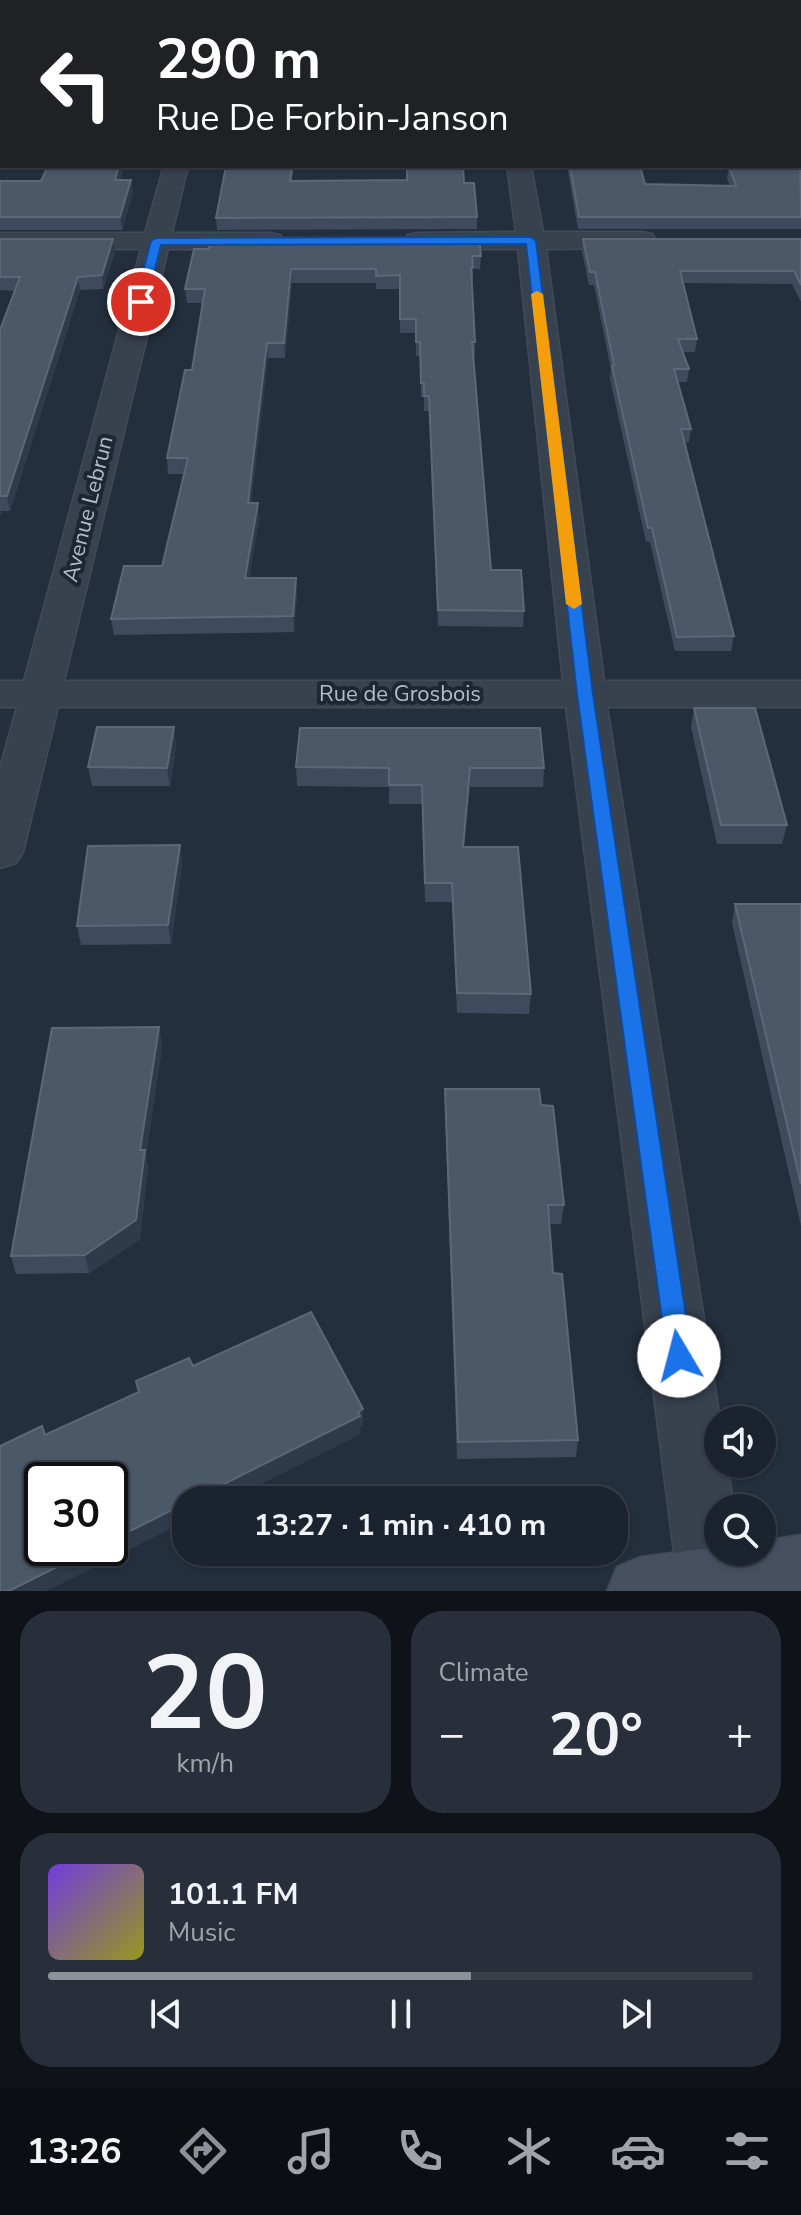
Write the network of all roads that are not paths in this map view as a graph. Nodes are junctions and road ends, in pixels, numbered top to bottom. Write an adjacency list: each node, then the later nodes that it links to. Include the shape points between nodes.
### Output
1 (175, 168): 5 (street, Avenue Lebrun)
2 (519, 168): 8 (street)
3 (674, 240): 8 (street)
4 (0, 241): 5 (street)
5 (156, 241): 6 (street); 10 (street, Avenue Lebrun)
6 (297, 241)
7 (390, 241): 8 (street)
8 (531, 241): 11 (street)
9 (0, 694): 10 (street, Rue de Grosbois)
10 (40, 694): 11 (street, Rue de Grosbois); 13 (street, Avenue Lebrun)
11 (585, 694): 12 (street, Rue de Grosbois); 15 (street)
12 (801, 694)
13 (0, 852)
14 (801, 1569): 15 (street)
15 (712, 1586): 16 (street)
16 (641, 1591)

